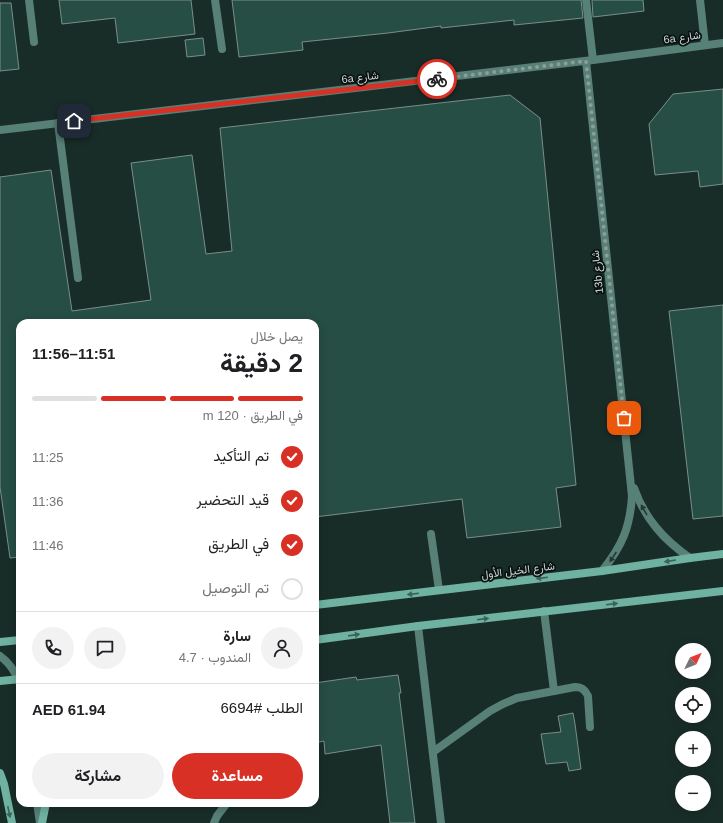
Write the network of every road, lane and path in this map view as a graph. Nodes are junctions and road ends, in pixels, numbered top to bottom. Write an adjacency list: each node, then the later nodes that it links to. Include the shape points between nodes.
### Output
1 (29, 0): 5 (lane)
2 (215, 0): 8 (lane)
3 (586, 0): 9 (lane, 13b شارع)
4 (700, 0): 7 (lane)
5 (34, 42)
6 (723, 43): 7 (lane, 6a شارع)
7 (705, 45): 9 (lane, 6a شارع)
8 (222, 49)
9 (589, 61): 10 (lane, 6a شارع); 13 (lane, 13b شارع)
10 (58, 123): 11 (lane, 6a شارع); 12 (lane)
11 (0, 130)
12 (78, 278)
13 (631, 480): 16 (lane, 13b شارع, one-way to 13, via 664,537 653,524 644,511); 17 (lane, 13b شارع, one-way to 17, via 631,513 627,529 621,544)
14 (432, 534): 18 (lane)
15 (723, 554): 16 (main road, شارع الخيل الأول)
16 (690, 558): 17 (main road, شارع الخيل الأول, one-way to 17)
17 (602, 571): 18 (main road, شارع الخيل الأول, one-way to 18)
18 (439, 590): 20 (main road, شارع الخيل الأول, one-way to 20)
19 (723, 591): 21 (main road, one-way to 19)
20 (319, 605)
21 (544, 612): 22 (main road, one-way to 21); 30 (lane)
22 (418, 626): 23 (main road, one-way to 22); 32 (lane)
23 (319, 639)
24 (16, 640): 25 (main road)
25 (0, 642)
26 (0, 656): 27 (lane)
27 (16, 675)
28 (0, 681): 29 (main road)
29 (16, 681)
30 (554, 691): 31 (lane, via 575,687 583,689 588,696); 32 (lane, via 517,698 503,704)
31 (590, 726)
32 (433, 752): 41 (lane)
33 (0, 773): 34 (main road)
34 (2, 784): 38 (main road, one-way to 38)
35 (38, 807): 39 (lane)
36 (45, 807): 39 (main road)
37 (224, 807): 40 (lane)
38 (12, 823)
39 (41, 823)
40 (214, 823)
41 (442, 823)

